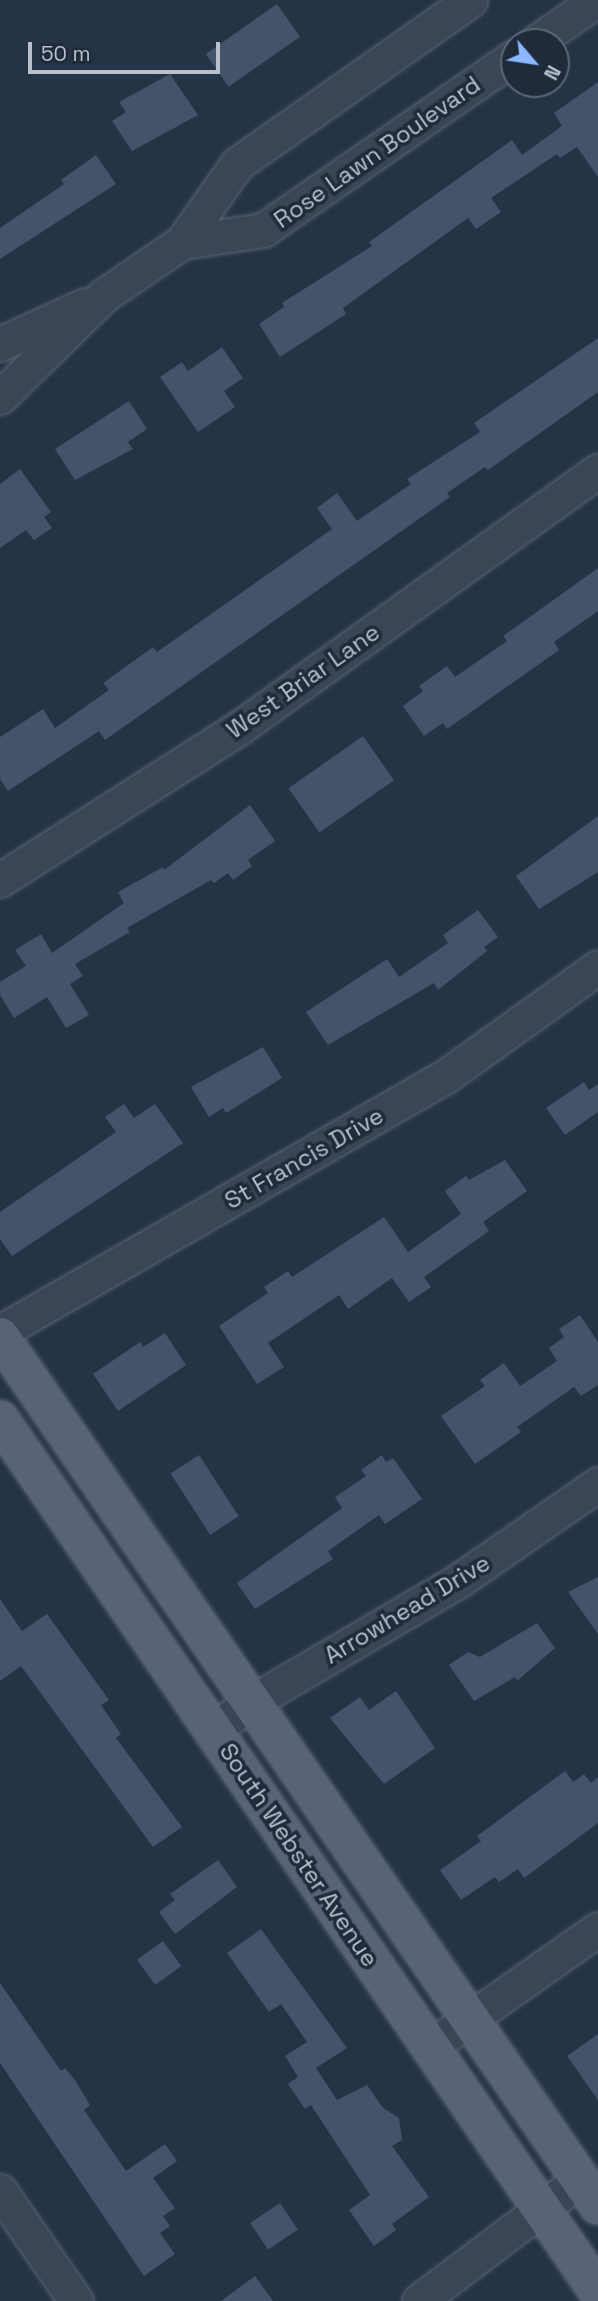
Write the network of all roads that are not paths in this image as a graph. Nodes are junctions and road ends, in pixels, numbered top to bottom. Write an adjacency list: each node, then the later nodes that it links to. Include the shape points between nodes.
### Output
1 (470, 0): 5 (street, via 237,164)
2 (597, 0): 3 (street)
3 (556, 28)
4 (500, 67): 5 (street, Rose Lawn Boulevard, via 263,230)
5 (182, 242): 6 (street, Rose Lawn Boulevard)
6 (103, 296): 7 (street); 8 (street, Rose Lawn Boulevard)
7 (0, 344)
8 (0, 397)
9 (598, 471): 10 (street, West Briar Lane, via 240,727)
10 (0, 880)
11 (598, 967): 12 (street, St Francis Drive, via 446,1076)
12 (0, 1335): 15 (main road, South Webster Avenue)
13 (0, 1420): 16 (main road, South Webster Avenue)
14 (598, 1484): 15 (street, Arrowhead Drive, via 461,1579)
15 (250, 1703): 16 (street, Arrowhead Drive); 18 (main road, South Webster Avenue)
16 (213, 1730): 19 (main road, South Webster Avenue)
17 (598, 1929): 18 (street)
18 (468, 2019): 19 (street); 21 (main road, South Webster Avenue)
19 (430, 2047): 22 (main road, South Webster Avenue)
20 (0, 2191): 24 (street)
21 (589, 2192): 22 (street)
22 (542, 2209): 23 (main road, South Webster Avenue); 25 (street)
23 (598, 2291)
24 (76, 2301)
25 (419, 2301)

